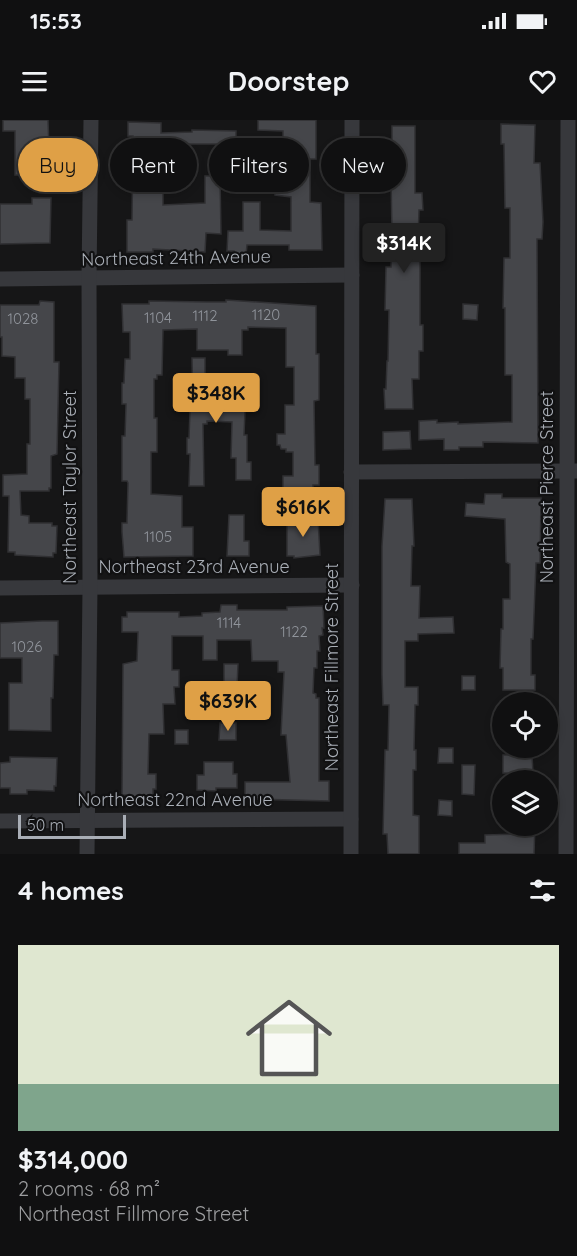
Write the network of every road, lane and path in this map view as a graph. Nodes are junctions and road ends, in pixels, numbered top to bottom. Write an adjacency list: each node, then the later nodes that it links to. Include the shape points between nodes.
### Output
1 (91, 120): 5 (street, Northeast Taylor Street)
2 (352, 120): 4 (street, Northeast Fillmore Street)
3 (568, 120): 7 (street, Northeast Pierce Street)
4 (352, 275): 5 (street, Northeast 24th Avenue); 8 (street, Northeast Fillmore Street)
5 (89, 278): 6 (street, Northeast 24th Avenue); 10 (street, Northeast Taylor Street)
6 (0, 279)
7 (572, 471): 8 (street); 17 (street, Northeast Pierce Street)
8 (351, 472): 9 (street, Northeast Fillmore Street)
9 (352, 585): 10 (street, Northeast 23rd Avenue); 12 (street, Northeast Fillmore Street)
10 (90, 587): 11 (street, Northeast 23rd Avenue); 13 (street, Northeast Taylor Street)
11 (0, 588)
12 (351, 819): 13 (street, Northeast 22nd Avenue); 16 (street, Northeast Fillmore Street)
13 (87, 820): 14 (street, Northeast 22nd Avenue); 15 (street, Northeast Taylor Street)
14 (0, 821)
15 (87, 854)
16 (351, 854)
17 (566, 854)

